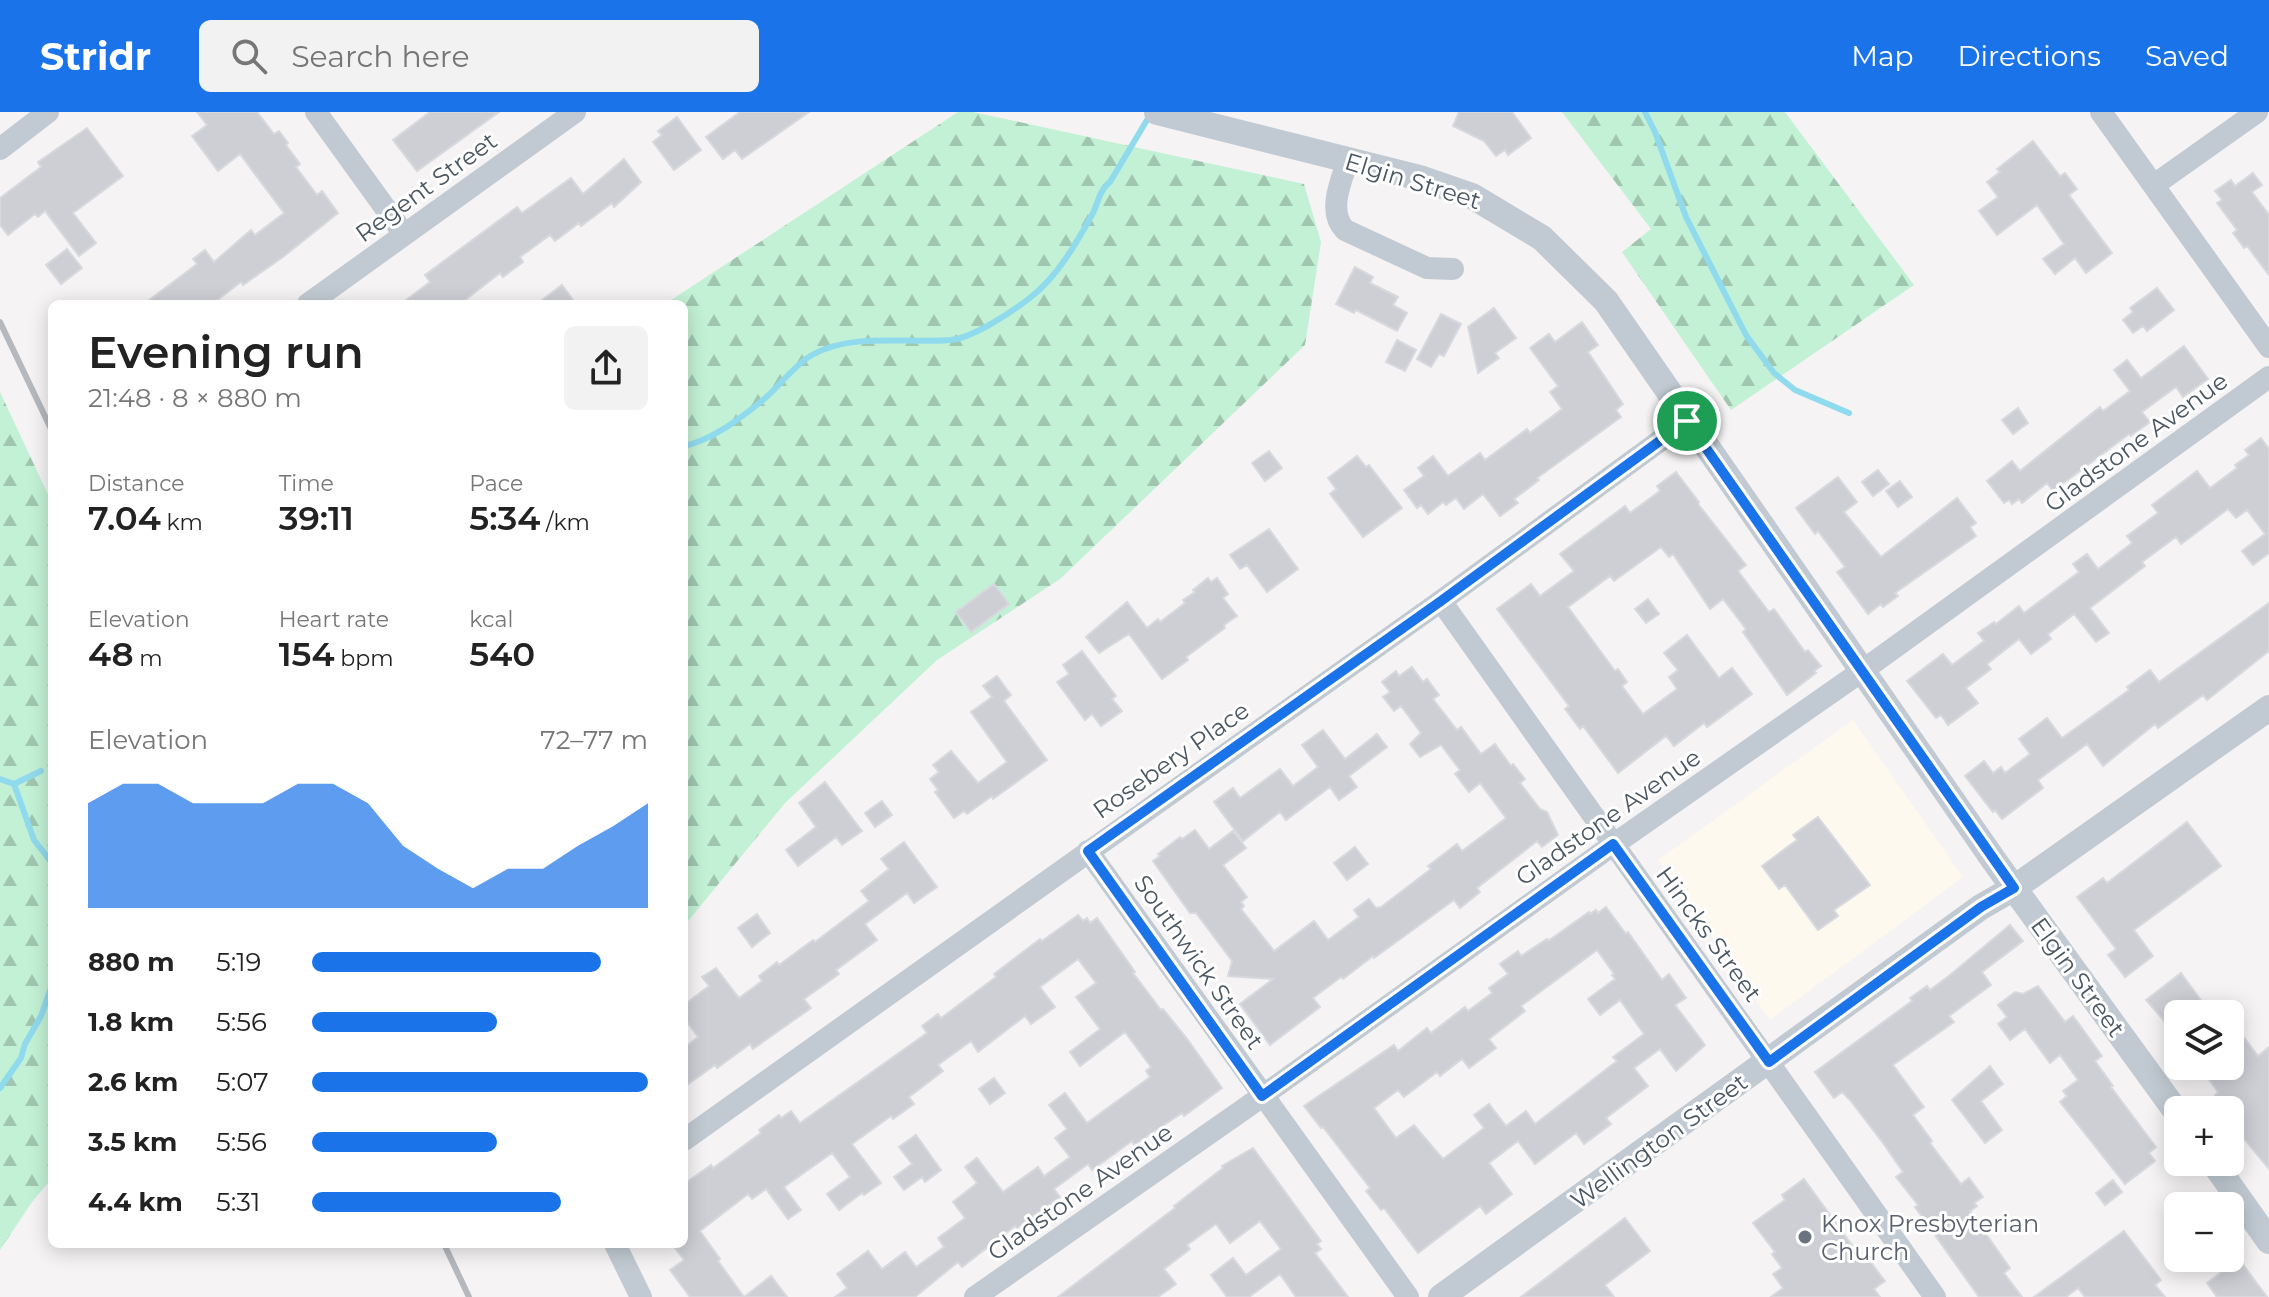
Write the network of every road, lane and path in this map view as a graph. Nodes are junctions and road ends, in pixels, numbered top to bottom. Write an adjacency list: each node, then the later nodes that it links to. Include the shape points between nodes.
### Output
1 (48, 112): 7 (street)
2 (316, 112): 10 (street)
3 (575, 112): 10 (street, Regent Street)
4 (1157, 112): 8 (street, Elgin Street)
5 (2101, 112): 9 (street)
6 (2257, 112): 9 (street)
7 (0, 149)
8 (1348, 160): 11 (street, via 1337,222 1427,268); 15 (street, Elgin Street, via 1472,196 1542,238 1606,301)
9 (2154, 185): 13 (street)
10 (404, 234): 12 (street, Regent Street)
11 (1453, 269)
12 (313, 300)
13 (2269, 347)
14 (2269, 377): 17 (street, Gladstone Avenue)
15 (1687, 421): 16 (street, Rosebery Place); 17 (street, Elgin Street)
16 (1441, 601): 19 (street, Hincks Street); 20 (street, Rosebery Place)
17 (1862, 671): 19 (street, Gladstone Avenue); 21 (street, Elgin Street)
18 (2265, 719): 21 (street, Wellington Street)
19 (1613, 844): 22 (street, Hincks Street); 23 (street, Gladstone Avenue)
20 (1088, 851): 23 (street, Southwick Street); 25 (street, Rosebery Place)
21 (2014, 888): 22 (street, Wellington Street); 24 (street, Elgin Street)
22 (1769, 1062): 29 (street, Hincks Street); 33 (street, Wellington Street)
23 (1262, 1096): 31 (street, Gladstone Avenue); 32 (street, Southwick Street)
24 (2165, 1096)
25 (688, 1137)
26 (2224, 1176): 27 (street)
27 (2264, 1225)
28 (617, 1248): 30 (street)
29 (1926, 1294)
30 (641, 1297)
31 (975, 1297)
32 (1408, 1297)
33 (1441, 1297)

